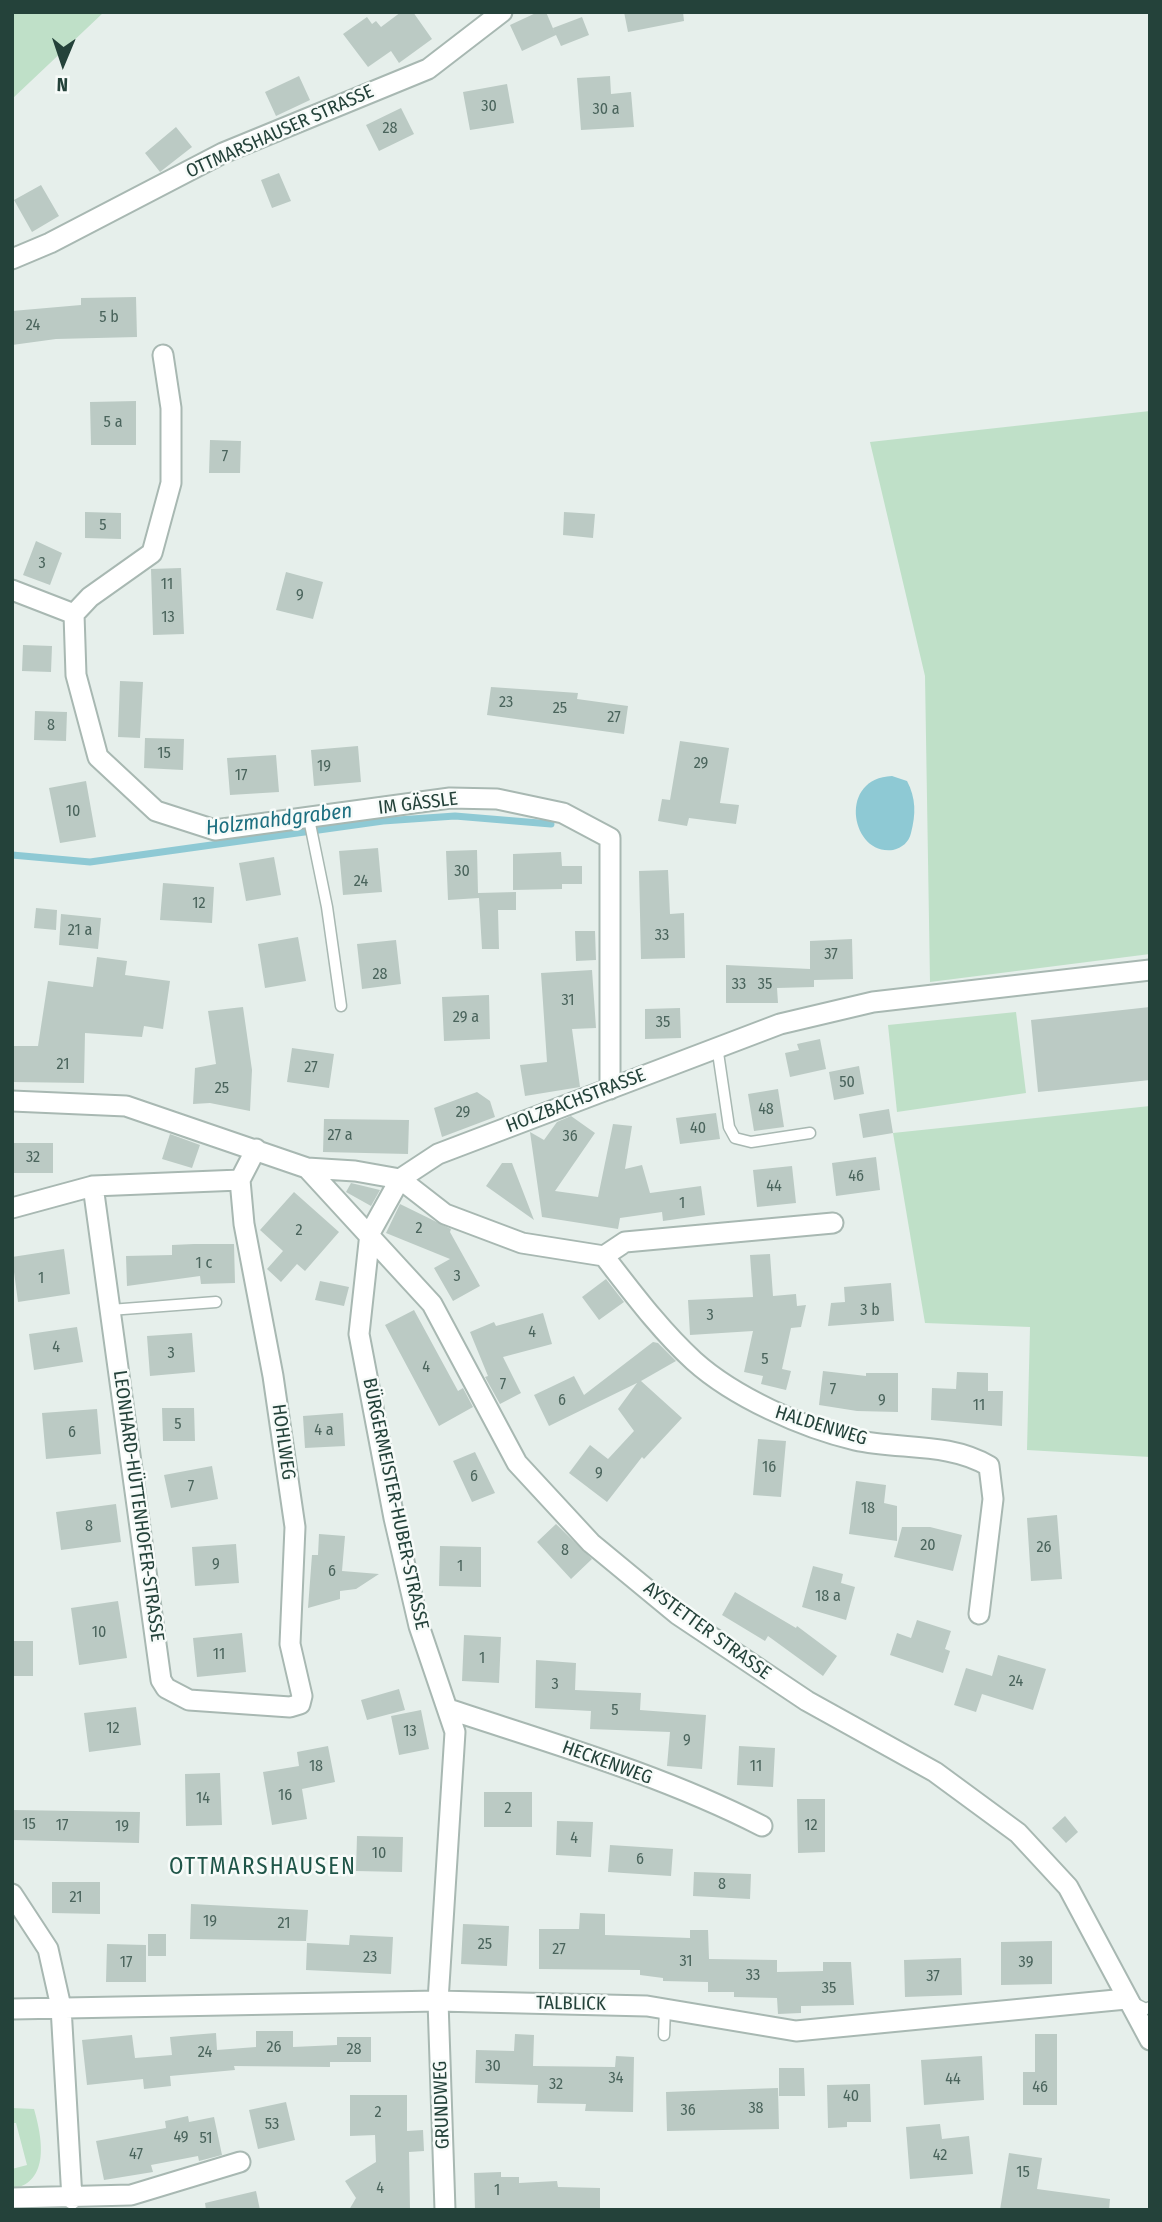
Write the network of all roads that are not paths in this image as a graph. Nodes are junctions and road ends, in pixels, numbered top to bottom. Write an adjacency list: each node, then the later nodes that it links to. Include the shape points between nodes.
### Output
1 (502, 12): 2 (street, OTTMARSHAUSER STRASSE, via 428,68 223,153)
2 (12, 259)
3 (163, 355): 5 (street, via 171,408 171,483 152,553 90,597)
4 (12, 590): 5 (street)
5 (74, 614): 6 (street, IM GÄSSLE, via 76,675 98,757 156,811 215,830)
6 (309, 819): 8 (lane); 10 (street, IM GÄSSLE, via 450,798 497,799 563,813 610,838)
7 (1150, 970): 9 (street, HOLZBACHSTRASSE, via 873,1002 780,1024)
8 (341, 1006)
9 (717, 1046): 10 (street, HOLZBACHSTRASSE); 12 (lane, via 729,1127 735,1138 751,1142)
10 (610, 1089): 15 (street, HOLZBACHSTRASSE, via 438,1154)
11 (12, 1101): 13 (street, via 126,1106)
12 (810, 1133)
13 (256, 1149): 14 (street); 16 (street)
14 (307, 1168): 15 (street); 20 (street, AYSTETTER STRASSE)
15 (400, 1180): 20 (street, BÜRGERMEISTER-HUBER-STRASSE); 21 (street, via 445,1214 522,1243)
16 (240, 1181): 17 (street); 25 (street, HOHLWEG, via 295,1527 290,1644)
17 (93, 1186): 18 (street); 23 (street, LEONHARD-HÜTTENHOFER-STRASSE)
18 (12, 1208)
19 (832, 1223): 21 (street, via 625,1241)
20 (370, 1233): 26 (street, BÜRGERMEISTER-HUBER-STRASSE, via 359,1334 419,1626); 29 (street, AYSTETTER STRASSE, via 432,1304 517,1463 591,1543 677,1615 807,1701 935,1772 1018,1833 1069,1887)
21 (604, 1256): 24 (street, HALDENWEG, via 695,1362 772,1413 856,1440 968,1453 989,1466 993,1499)
22 (216, 1302): 23 (lane)
23 (110, 1310): 25 (street, LEONHARD-HÜTTENHOFER-STRASSE, via 161,1679 166,1688 189,1700)
24 (979, 1614)
25 (300, 1704)
26 (448, 1709): 27 (street, HECKENWEG, via 670,1785); 30 (street, BÜRGERMEISTER-HUBER-STRASSE, via 455,1732)
27 (762, 1826)
28 (12, 1894): 31 (street, via 48,1949)
29 (1125, 1999): 32 (lane); 34 (street, TALBLICK, via 796,2031); 36 (street, AYSTETTER STRASSE)
30 (438, 2001): 31 (street, TALBLICK); 34 (street, TALBLICK); 40 (street, GRUNDWEG)
31 (61, 2007): 33 (street, TALBLICK); 39 (street)
32 (1150, 2007)
33 (12, 2008)
34 (665, 2008): 35 (lane)
35 (664, 2035)
36 (1150, 2040)
37 (240, 2162): 39 (street, via 131,2195)
38 (12, 2198): 39 (street)
39 (72, 2199)
40 (445, 2210)

